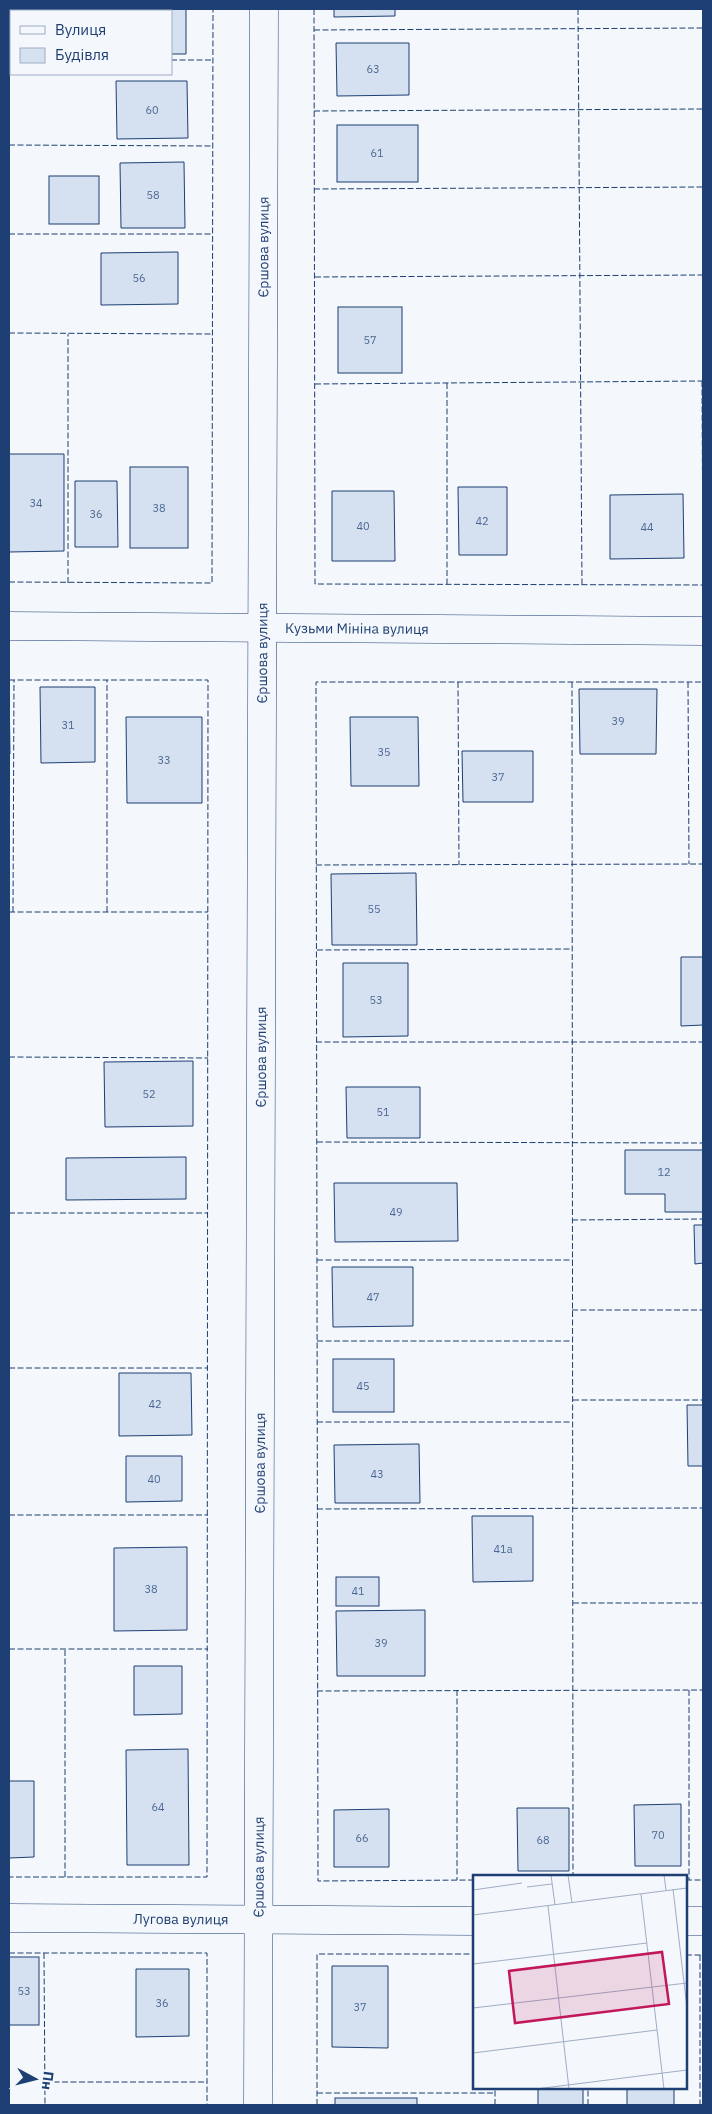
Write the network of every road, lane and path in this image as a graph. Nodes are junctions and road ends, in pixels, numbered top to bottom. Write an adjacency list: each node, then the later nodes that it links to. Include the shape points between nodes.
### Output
1 (264, 9): 3 (street, Єршова вулиця)
2 (9, 626): 3 (street, Кузьми Мініна вулиця)
3 (261, 628): 4 (street, Кузьми Мініна вулиця); 6 (street, Єршова вулиця)
4 (703, 631)
5 (9, 1918): 6 (street, Лугова вулиця)
6 (258, 1921): 7 (street, Лугова вулиця); 10 (street, Єршова вулиця)
7 (473, 1921)
8 (687, 1921): 9 (street)
9 (703, 1921)
10 (258, 2105)

